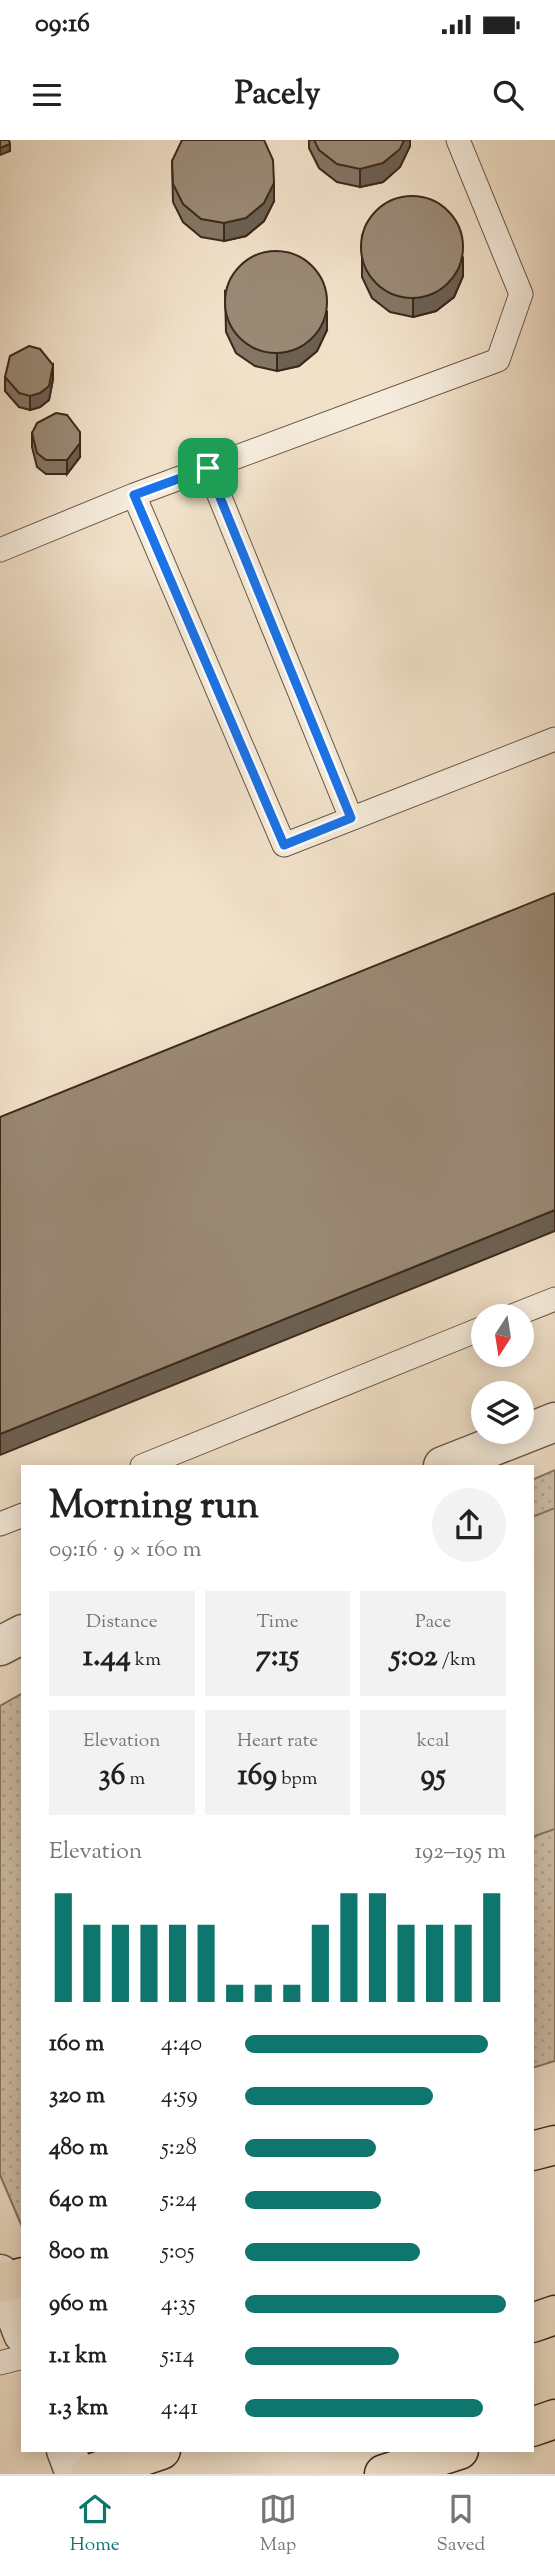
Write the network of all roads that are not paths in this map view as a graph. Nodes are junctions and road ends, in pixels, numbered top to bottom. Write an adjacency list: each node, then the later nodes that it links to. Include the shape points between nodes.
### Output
1 (457, 140): 2 (lane, via 521,293 498,360)
2 (208, 468): 3 (lane); 6 (lane)
3 (134, 495): 4 (lane); 6 (lane, via 284,845)
4 (0, 550)
5 (555, 739): 6 (lane)
6 (351, 818)
7 (555, 1299): 8 (lane)
8 (534, 1307)
9 (471, 1333): 11 (lane)
10 (555, 1422): 12 (street)
11 (144, 1465)
12 (446, 1465)
13 (21, 1516): 14 (lane)
14 (0, 1524)
15 (21, 1635): 16 (street)
16 (0, 1646)
17 (555, 2145): 18 (highway)
18 (534, 2150)
19 (9, 2278): 22 (street)
20 (555, 2315): 21 (highway)
21 (534, 2322)
22 (21, 2326)
23 (21, 2358): 24 (lane)
24 (0, 2363)
25 (555, 2419): 26 (highway)
26 (534, 2426)
27 (67, 2452): 30 (street)
28 (155, 2452): 31 (highway)
29 (453, 2452): 32 (highway)
30 (75, 2474)
31 (90, 2474)
32 (384, 2474)

